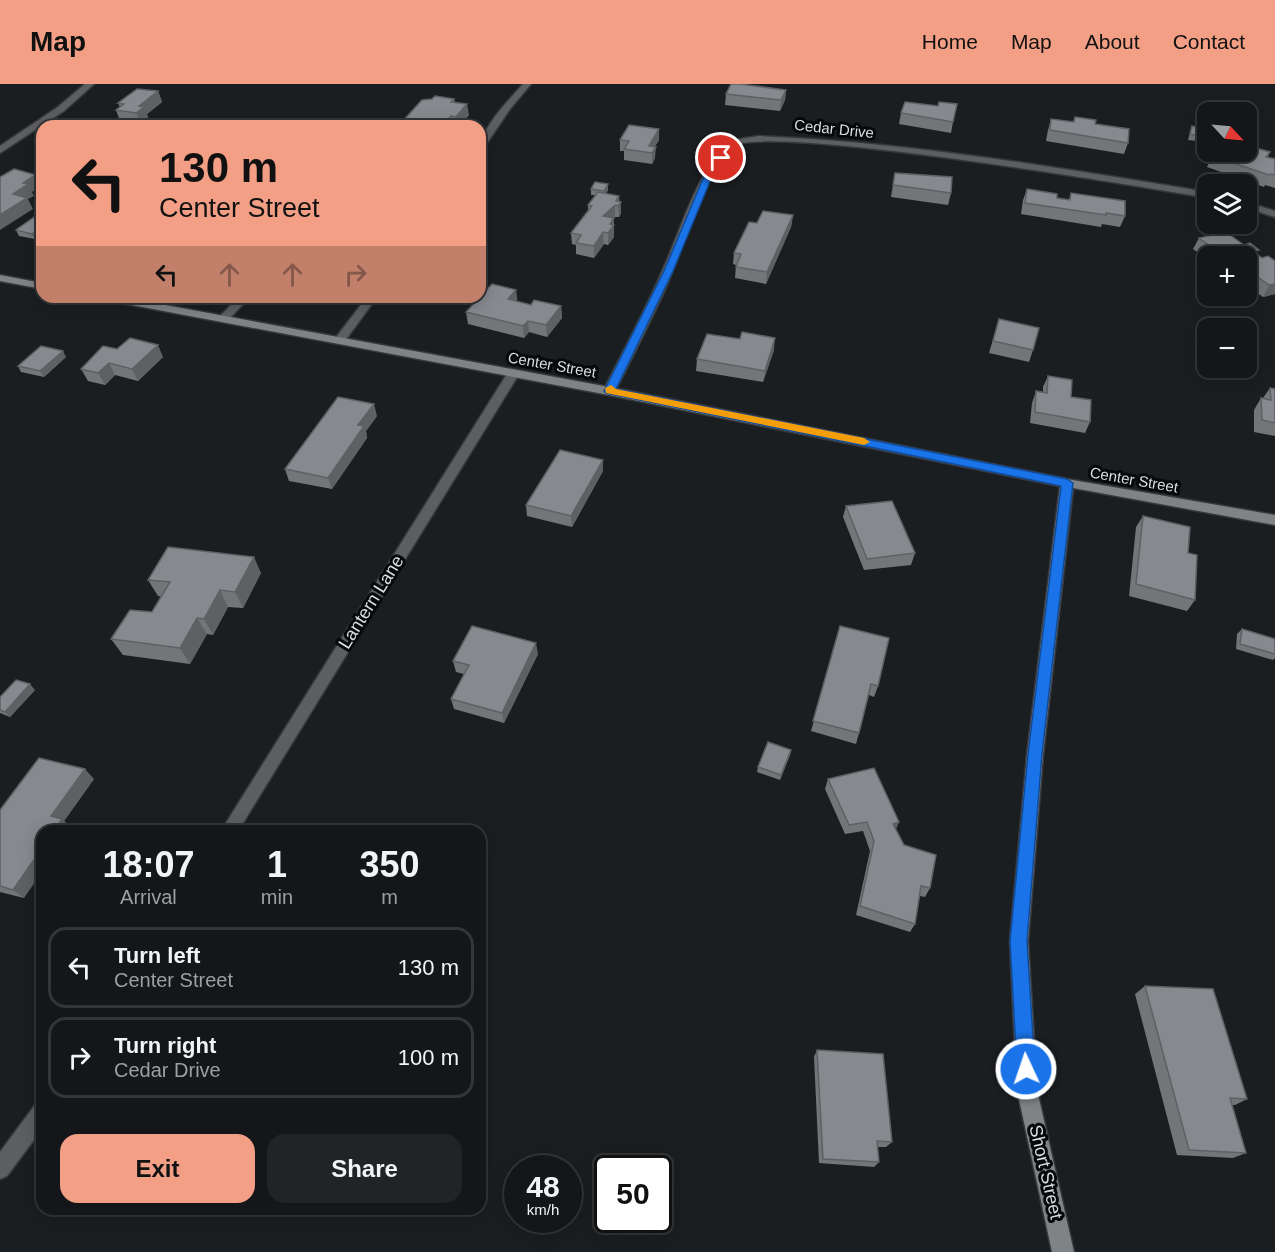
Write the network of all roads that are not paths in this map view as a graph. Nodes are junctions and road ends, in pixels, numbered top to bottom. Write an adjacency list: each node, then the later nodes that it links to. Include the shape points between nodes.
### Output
1 (90, 84): 3 (street)
2 (527, 84): 5 (street)
3 (45, 120)
4 (36, 126): 6 (street)
5 (486, 138)
6 (0, 150)
7 (1197, 193): 18 (street, Cedar Drive, via 1004,164 800,140 753,138 732,143 709,174 668,271)
8 (1257, 208): 9 (street)
9 (1275, 214)
10 (0, 278): 11 (main road)
11 (36, 285)
12 (139, 303): 15 (main road, Center Street)
13 (239, 303): 15 (street)
14 (368, 303): 16 (street)
15 (224, 318): 16 (main road, Center Street)
16 (340, 340): 17 (main road, Center Street)
17 (513, 374): 18 (main road, Center Street); 21 (street, Lantern Lane)
18 (609, 391): 19 (main road, Center Street)
19 (1067, 483): 20 (main road, Center Street); 24 (main road, Short Street, via 1035,754 1019,941 1027,1090)
20 (1275, 520)
21 (233, 825)
22 (36, 1120): 23 (street)
23 (0, 1169)
24 (1063, 1252)

